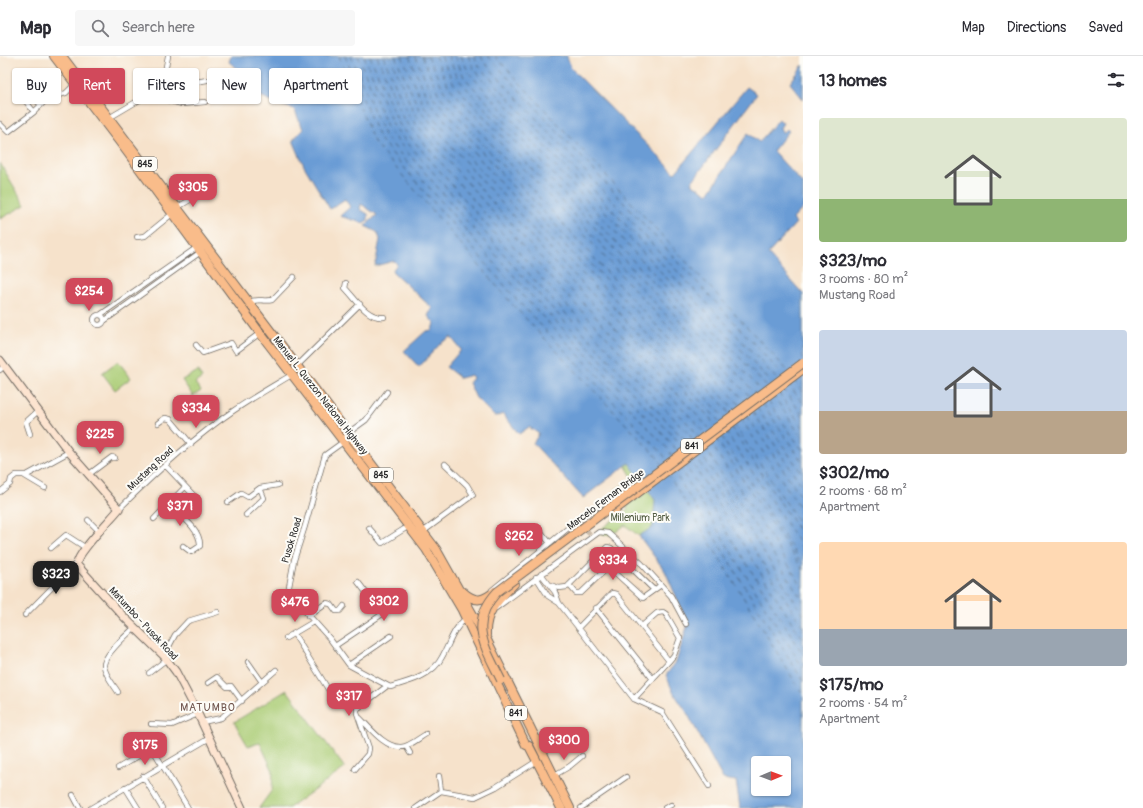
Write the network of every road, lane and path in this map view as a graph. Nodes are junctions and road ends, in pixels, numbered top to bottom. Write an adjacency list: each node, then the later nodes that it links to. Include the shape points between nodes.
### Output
1 (54, 56): 6 (main road, Manuel L. Quezon National Highway / 845)
2 (62, 56): 4 (main road, Manuel L. Quezon National Highway / 845)
3 (168, 56): 5 (street)
4 (70, 68)
5 (166, 68)
6 (69, 76)
7 (207, 80): 8 (street)
8 (199, 81)
9 (69, 90): 16 (street)
10 (206, 102): 11 (street)
11 (199, 103)
12 (28, 104): 17 (street)
13 (94, 104): 22 (main road, Manuel L. Quezon National Highway / 845)
14 (97, 104): 18 (main road, Manuel L. Quezon National Highway / 845)
15 (134, 104): 18 (street)
16 (41, 105): 17 (street)
17 (34, 112): 19 (street, via 8,132)
18 (109, 118): 21 (main road, Manuel L. Quezon National Highway / 845)
19 (0, 124)
20 (200, 194): 21 (street)
21 (178, 207): 24 (main road, Manuel L. Quezon National Highway / 845)
22 (172, 214): 23 (street, via 145,236); 25 (main road, Manuel L. Quezon National Highway / 845)
23 (137, 237)
24 (206, 245): 25 (street); 30 (main road, Manuel L. Quezon National Highway / 845)
25 (198, 250): 28 (street); 29 (street); 35 (main road, Manuel L. Quezon National Highway / 845)
26 (294, 277): 30 (street, via 272,300 254,299)
27 (346, 283): 31 (street, via 345,288)
28 (138, 289): 29 (street); 32 (street)
29 (142, 294): 34 (street)
30 (249, 302): 40 (main road, Manuel L. Quezon National Highway / 845)
31 (360, 304): 33 (street, via 373,316); 40 (street, Mustang Road)
32 (100, 315): 34 (street); 34 (street, via 95,317 95,324 100,325)
33 (384, 317)
34 (104, 321)
35 (260, 333): 36 (street, via 236,351 230,344 204,353); 40 (main road, Manuel L. Quezon National Highway / 845)
36 (196, 345)
37 (803, 363): 63 (main road, Marcelo Fernan Bridge / 841, bridge)
38 (1, 365): 42 (street)
39 (803, 369): 87 (main road, Marcelo Fernan Bridge / 841, via 514,584)
40 (295, 370): 44 (main road, Manuel L. Quezon National Highway / 845); 46 (main road, Manuel L. Quezon National Highway / 845); 47 (street, Mustang Road, via 233,411)
41 (387, 392): 44 (street, via 366,420)
42 (38, 411): 45 (street, via 26,422); 48 (street)
43 (158, 424): 47 (street, via 165,418 170,419)
44 (348, 433): 46 (street, Pusok Road); 70 (main road, Manuel L. Quezon National Highway / 845)
45 (30, 434)
46 (344, 442): 68 (main road, Manuel L. Quezon National Highway / 845); 94 (street, Pusok Road, via 324,457 291,571 288,592)
47 (190, 444): 51 (street, Mustang Road)
48 (69, 452): 52 (street); 53 (street)
49 (115, 458): 52 (street, via 112,457)
50 (445, 464): 70 (street, via 467,485 473,495)
51 (165, 465): 55 (street); 64 (street, Mustang Road)
52 (88, 475): 64 (street)
53 (25, 476): 56 (street); 59 (street, via 15,475 10,484)
54 (278, 485): 57 (street)
55 (185, 487): 60 (street); 62 (street)
56 (44, 488)
57 (260, 488): 61 (street, via 248,497 241,494); 65 (street, via 264,498)
58 (621, 490): 73 (street)
59 (0, 492)
60 (198, 500)
61 (228, 502)
62 (168, 504): 66 (street); 74 (street, via 194,530 200,541 200,546 195,551 191,552)
63 (609, 508): 85 (main road, bridge, via 593,515 509,578 489,597 477,600 469,598); 127 (main road, Marcelo Fernan Bridge / 841, bridge, via 497,592 486,606 481,638 530,742)
64 (119, 510): 72 (street)
65 (246, 514)
66 (154, 519)
67 (88, 520): 72 (street)
68 (410, 526): 69 (street, via 382,543); 77 (main road, Manuel L. Quezon National Highway / 845)
69 (369, 528)
70 (424, 531): 77 (main road, Manuel L. Quezon National Highway / 845)
71 (540, 531): 73 (street)
72 (100, 532): 76 (street)
73 (550, 543): 85 (street, via 486,595 475,596)
74 (183, 546)
75 (51, 548): 76 (street, via 66,535)
76 (86, 548): 78 (street)
77 (435, 555): 85 (main road, Manuel L. Quezon National Highway / 845); 92 (main road, Manuel L. Quezon National Highway / 845)
78 (76, 563): 93 (street); 98 (street, Matumbo - Pusok Road, via 100,592)
79 (541, 574): 80 (street); 82 (street); 96 (street, via 591,536 599,532 608,533 642,564 671,596)
80 (536, 577): 88 (street, via 548,596); 106 (street, via 497,607 490,617 489,639)
81 (358, 582): 104 (street, via 381,615)
82 (550, 585): 83 (street, via 564,588); 88 (street)
83 (569, 585): 86 (street, via 576,593 582,593 610,568 640,597); 86 (street, via 607,547)
84 (661, 585): 86 (street)
85 (459, 589): 92 (main road, Manuel L. Quezon National Highway / 845)
86 (654, 590)
87 (496, 601): 92 (main road, via 486,609); 103 (main road, Marcelo Fernan Bridge / 841, via 488,615)
88 (559, 603): 99 (street)
89 (344, 606): 94 (street, via 340,611 336,611 326,603)
90 (596, 608): 97 (street, via 612,593 616,594); 99 (street); 112 (street)
91 (218, 612): 105 (street, via 188,621 175,635)
92 (467, 613): 103 (main road, Manuel L. Quezon National Highway / 845); 115 (street, via 438,663 416,679); 127 (main road, Manuel L. Quezon National Highway / 845, via 526,745)
93 (25, 615)
94 (308, 616): 95 (street, Pusok Road)
95 (313, 622): 100 (street); 104 (street, Pusok Road)
96 (686, 624)
97 (642, 626): 107 (street); 107 (street, via 657,613 666,614 680,638)
98 (135, 627): 105 (street, Matumbo - Pusok Road); 117 (street, via 104,662 105,669)
99 (578, 628): 118 (street)
100 (294, 634): 102 (street); 116 (street)
101 (391, 636): 109 (street)
102 (286, 638)
103 (486, 638): 106 (main road, Manuel L. Quezon National Highway / 845)
104 (335, 646): 109 (street, Pusok Road)
105 (165, 658): 111 (street); 120 (street, Matumbo - Pusok Road)
106 (496, 658): 136 (main road, Manuel L. Quezon National Highway / 845)
107 (669, 661): 112 (street)
108 (248, 662): 113 (street)
109 (349, 665): 115 (street, Pusok Road)
110 (276, 670): 113 (street)
111 (149, 673)
112 (653, 679): 118 (street)
113 (262, 682): 119 (street)
114 (208, 683): 119 (street, via 217,677 227,687 231,686)
115 (387, 686): 121 (street, via 359,706)
116 (328, 689)
117 (118, 692)
118 (634, 699): 138 (street, via 659,708)
119 (242, 701): 122 (street, via 221,718)
120 (198, 714): 122 (street, Matumbo - Pusok Road); 123 (street, via 172,725)
121 (358, 717): 126 (street, via 391,745); 133 (street, via 368,754)
122 (202, 722): 125 (street, Matumbo - Pusok Road)
123 (151, 724)
124 (426, 734): 126 (street)
125 (208, 739): 131 (street); 148 (street, Matumbo - Pusok Road)
126 (406, 746): 128 (street)
127 (529, 746): 130 (main road, Manuel L. Quezon National Highway / 845)
128 (410, 753)
129 (582, 756): 136 (street)
130 (537, 761): 140 (street, via 475,797); 150 (main road, Manuel L. Quezon National Highway / 845)
131 (162, 766): 132 (street, via 152,748); 134 (street); 147 (street)
132 (118, 768)
133 (355, 769)
134 (143, 776): 139 (street); 146 (street)
135 (439, 776): 140 (street)
136 (554, 776): 151 (main road, Manuel L. Quezon National Highway / 845)
137 (626, 777): 152 (street)
138 (709, 786)
139 (126, 787): 144 (street); 145 (street)
140 (441, 791): 149 (street)
141 (73, 795): 143 (street)
142 (671, 805): 153 (street)
143 (80, 808)
144 (91, 808)
145 (138, 808)
146 (162, 808)
147 (188, 808)
148 (242, 808)
149 (416, 808)
150 (561, 808)
151 (570, 808)
152 (581, 808)
153 (665, 808)

